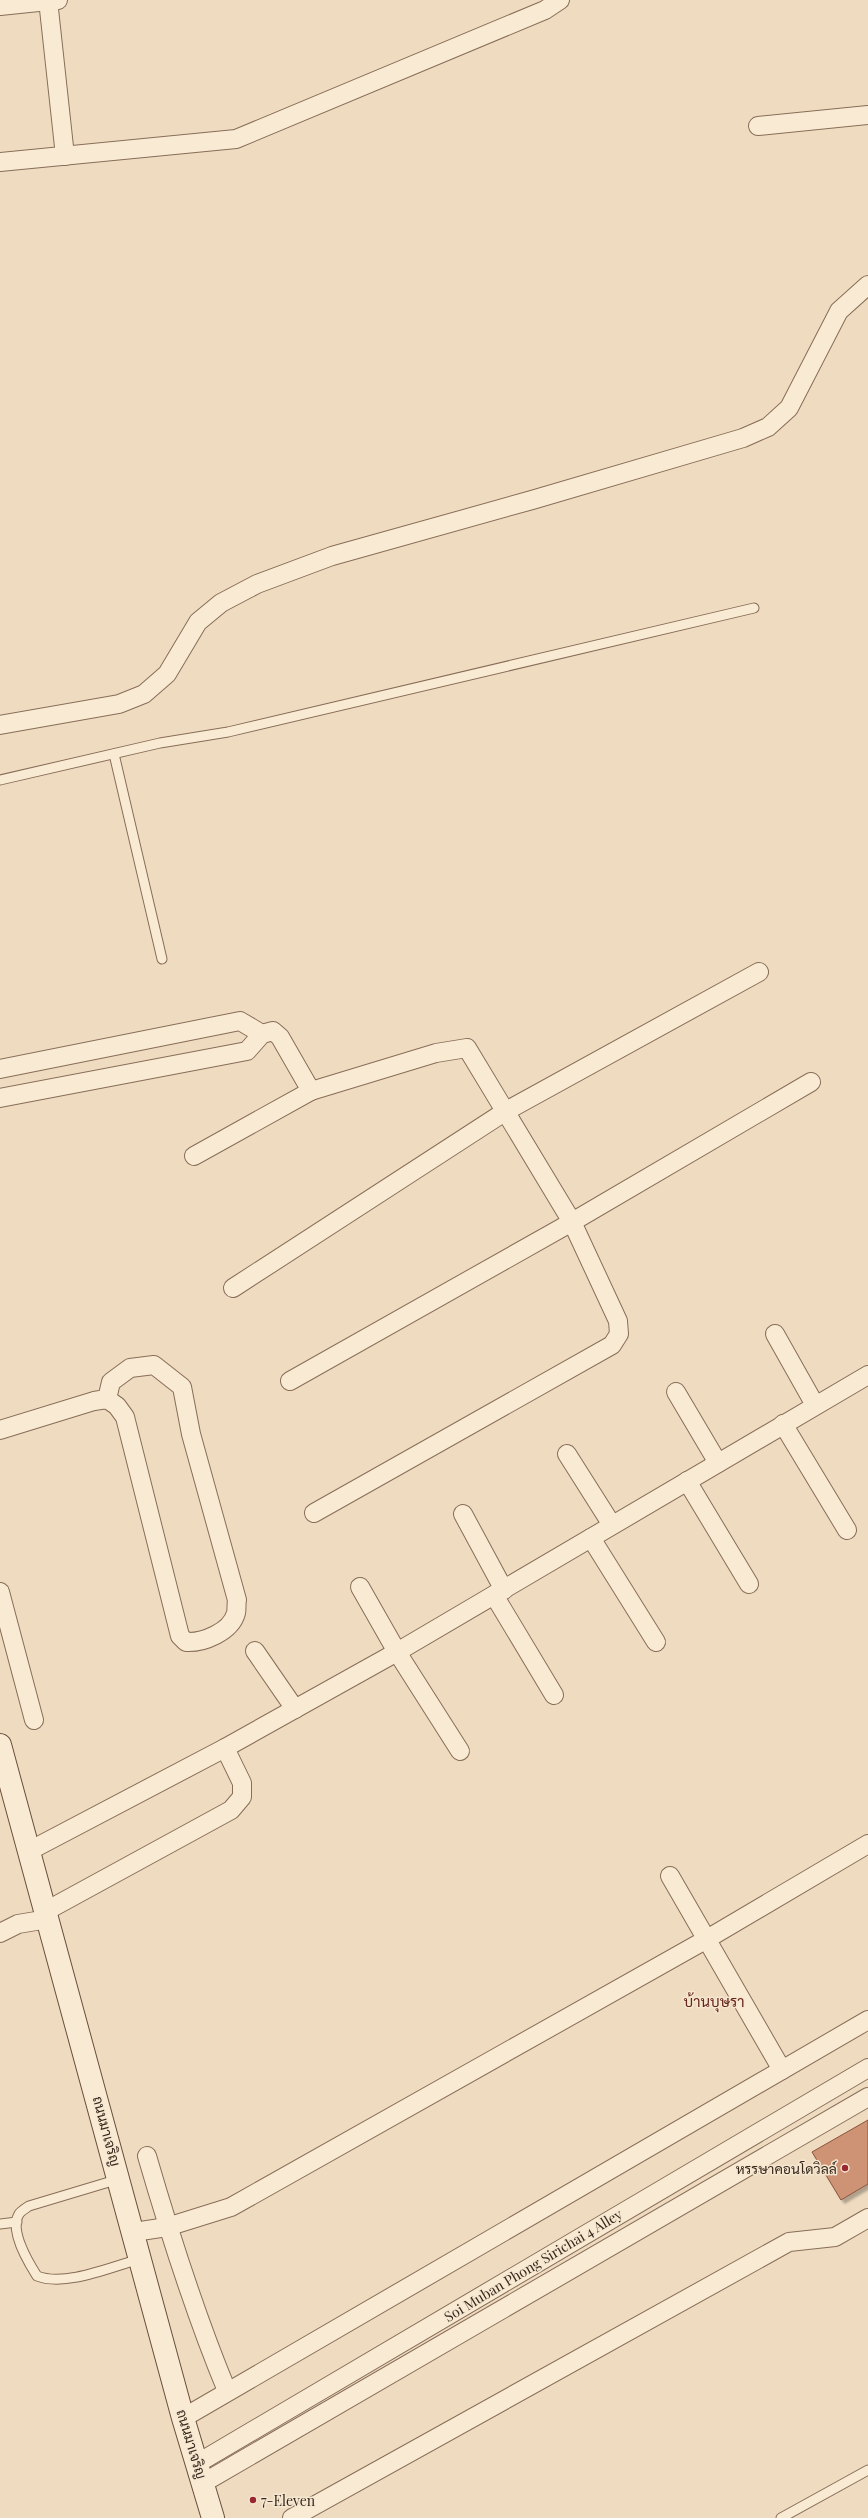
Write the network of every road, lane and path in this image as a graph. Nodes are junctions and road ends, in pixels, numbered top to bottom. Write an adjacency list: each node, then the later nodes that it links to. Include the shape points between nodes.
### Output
1 (51, 0): 3 (street); 6 (street)
2 (560, 0): 6 (street, via 545,10 236,139)
3 (0, 6)
4 (868, 115): 5 (street)
5 (758, 126)
6 (65, 156): 7 (street)
7 (0, 162)
8 (868, 285): 10 (street, via 839,311 789,408 768,427 742,438 332,556 257,584 221,603 198,622 167,674 144,694 120,704)
9 (754, 608): 11 (lane, via 228,732)
10 (0, 725)
11 (114, 754): 12 (lane); 13 (lane)
12 (0, 780)
13 (162, 960)
14 (760, 972): 20 (street)
15 (262, 1034): 16 (street, via 240,1021); 18 (street, via 273,1031 280,1037); 19 (street, via 247,1051)
16 (0, 1069)
17 (811, 1082): 22 (street)
18 (311, 1091): 20 (street, via 436,1054 467,1048); 21 (street)
19 (0, 1098)
20 (506, 1112): 22 (street); 23 (street)
21 (194, 1156)
22 (572, 1222): 26 (street); 35 (street, via 618,1321 619,1334 612,1345)
23 (233, 1288)
24 (775, 1334): 29 (street)
25 (868, 1375): 29 (street)
26 (290, 1381)
27 (676, 1392): 33 (street)
28 (107, 1399): 28 (street, via 111,1382 130,1368 154,1365 182,1387 191,1434 237,1600 236,1614 224,1628 205,1641 186,1642 180,1636 125,1417 118,1406); 31 (street)
29 (815, 1405): 30 (street)
30 (783, 1424): 33 (street); 38 (street)
31 (0, 1430)
32 (567, 1454): 37 (street)
33 (718, 1463): 34 (street)
34 (687, 1481): 37 (street); 40 (street)
35 (314, 1513)
36 (464, 1514): 43 (street)
37 (612, 1525): 39 (street)
38 (847, 1530)
39 (591, 1538): 43 (street); 44 (street)
40 (749, 1584)
41 (360, 1587): 46 (street)
42 (0, 1592): 49 (street)
43 (499, 1593): 46 (street); 47 (street)
44 (656, 1642)
45 (255, 1651): 48 (street)
46 (397, 1652): 48 (street); 52 (street)
47 (554, 1695)
48 (295, 1709): 51 (street)
49 (34, 1720)
50 (0, 1745): 54 (main road, ถนนมาเจริญ)
51 (225, 1748): 54 (street); 56 (street, via 242,1783 242,1797 231,1810)
52 (460, 1751)
53 (868, 1844): 58 (street)
54 (29, 1851): 56 (main road, ถนนมาเจริญ)
55 (670, 1876): 58 (street)
56 (47, 1915): 57 (street); 66 (main road, ถนนมาเจริญ)
57 (0, 1933)
58 (707, 1939): 61 (street); 70 (street, via 231,2208)
59 (868, 2020): 61 (street)
60 (868, 2068): 63 (street, Soi Muban Phong Sirichai 4 Alley)
61 (782, 2070): 73 (street)
62 (868, 2097): 64 (street, Soi Muban Phong Sirichai 4 Alley)
63 (803, 2106): 64 (street); 75 (street, Soi Muban Phong Sirichai 4 Alley)
64 (816, 2127): 77 (street, Soi Muban Phong Sirichai 4 Alley)
65 (147, 2156): 70 (street)
66 (120, 2179): 68 (lane, via 29,2206 19,2214); 71 (main road, ถนนมาเจริญ)
67 (868, 2218): 79 (street, via 835,2237 790,2242)
68 (17, 2222): 69 (lane); 72 (lane, via 18,2240 29,2264 37,2276 50,2281 71,2278)
69 (0, 2224)
70 (168, 2227): 71 (street); 73 (street)
71 (134, 2232): 72 (main road, ถนนมาเจริญ)
72 (142, 2258): 74 (main road, ถนนมาเจริญ)
73 (227, 2391): 74 (street)
74 (183, 2418): 75 (main road, ถนนมาเจริญ)
75 (198, 2463): 77 (main road, ถนนมาเจริญ)
76 (868, 2470): 80 (lane)
77 (204, 2484): 78 (main road, ถนนมาเจริญ)
78 (213, 2518)
79 (292, 2518)
80 (781, 2518)

